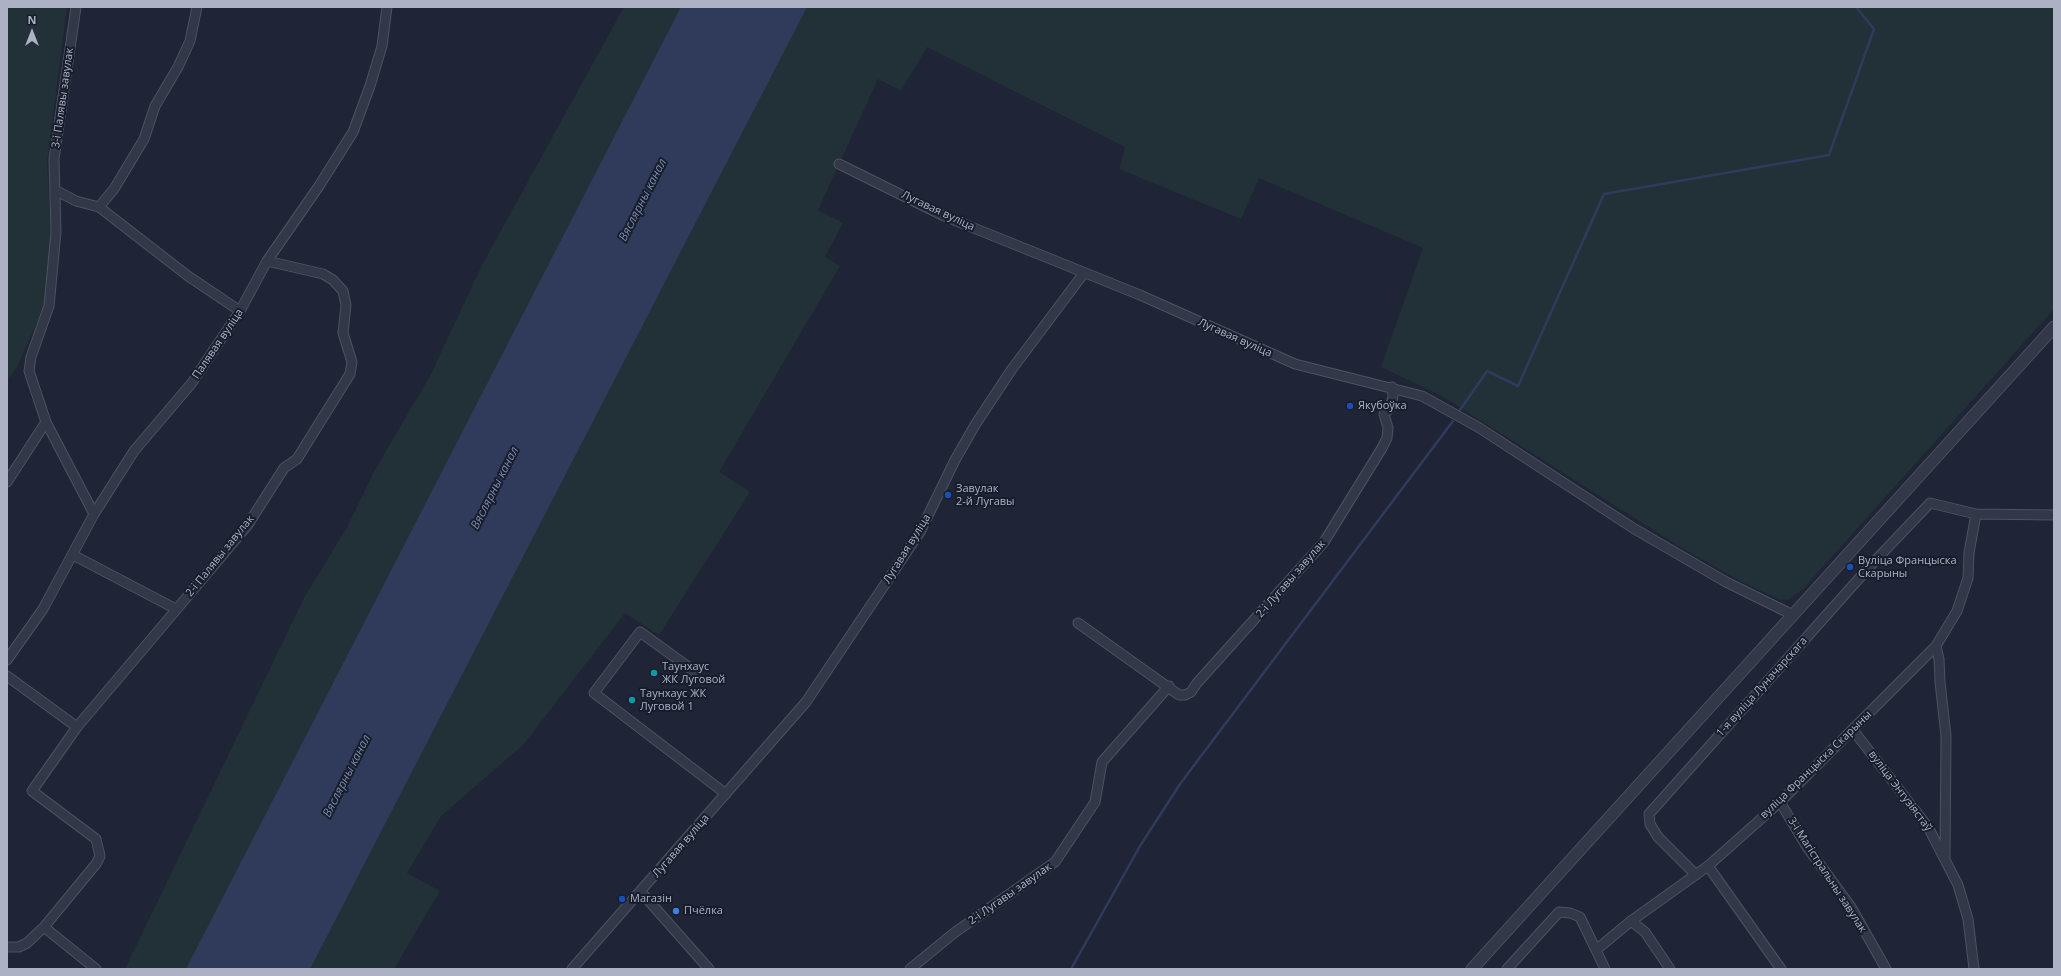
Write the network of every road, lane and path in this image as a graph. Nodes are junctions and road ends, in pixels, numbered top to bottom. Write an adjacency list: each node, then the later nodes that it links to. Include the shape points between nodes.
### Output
1 (76, 7): 5 (street, 3-і Палявы завулак, via 54,159)
2 (197, 7): 6 (street, via 190,42 155,106 144,139 114,189)
3 (387, 7): 7 (street, Палявая вуліца, via 382,46 353,132)
4 (839, 164): 8 (street, Лугавая вуліца, via 944,216)
5 (55, 190): 6 (street, via 76,201); 12 (street, 3-і Палявы завулак, via 56,232 49,306 31,357 29,371)
6 (99, 207): 9 (street, via 188,276)
7 (267, 261): 9 (street, Палявая вуліца); 18 (street, 2-і Палявы завулак, via 323,274 343,291 346,305 343,333 352,362 350,374 297,459 284,468 247,526)
8 (1084, 273): 11 (street, Лугавая вуліца, via 1140,295 1294,364); 28 (street, Лугавая вуліца, via 1012,369 975,425 920,532 806,702)
9 (240, 311): 14 (street, Палявая вуліца, via 191,384 134,451)
10 (2054, 327): 19 (street)
11 (1392, 387): 19 (street, Лугавая вуліца, via 1422,396 1478,427 1633,528 1726,582); 25 (street, 2-і Лугавы завулак, via 1390,408 1384,414 1388,428 1387,438 1324,542 1191,692 1179,694)
12 (46, 422): 13 (street); 14 (street, 3-і Палявы завулак)
13 (7, 482)
14 (94, 514): 17 (street, Палявая вуліца)
15 (1976, 514): 16 (street); 21 (street, вуліца Францыска Скарыны, via 1969,553 1968,578 1957,611); 32 (street, 1-я вуліца Луначарскага, via 1930,503 1649,814 1650,824 1658,837)
16 (2054, 515)
17 (73, 555): 18 (street); 22 (street, Палявая вуліца, via 43,609)
18 (176, 609): 26 (street, 2-і Палявы завулак)
19 (1793, 615): 42 (street)
20 (1078, 622): 25 (street, 2-і Лугавы завулак)
21 (1936, 646): 27 (street, вуліца Францыска Скарыны); 30 (street, via 1946,736)
22 (7, 660)
23 (694, 672): 28 (street, via 640,632 594,693)
24 (7, 676): 26 (street)
25 (1169, 686): 41 (street, 2-і Лугавы завулак, via 1102,762 1095,802 1055,862 954,933)
26 (77, 727): 35 (street, 2-і Палявы завулак, via 32,791 96,839 100,856)
27 (1853, 730): 29 (street, вуліца Францыска Скарыны); 30 (street, вуліца Энтузіястаў, via 1928,827)
28 (726, 794): 33 (street, Лугавая вуліца)
29 (1780, 802): 31 (street, вуліца Францыска Скарыны); 47 (street, 3-і Магістральны завулак, via 1807,847 1851,908)
30 (1945, 859): 48 (street, вуліца Энтузіястаў, via 1958,885 1968,919)
31 (1708, 866): 32 (street, вуліца Францыска Скарыны); 46 (street)
32 (1696, 875): 34 (street, вуліца Францыска Скарыны)
33 (641, 892): 39 (street, Лугавая вуліца); 40 (street)
34 (1631, 922): 37 (street, вуліца Францыска Скарыны); 45 (street, via 1645,932)
35 (44, 927): 36 (street, via 27,944); 38 (street)
36 (7, 947)
37 (1596, 950): 43 (street, via 1580,917 1559,912); 44 (street)
38 (96, 969)
39 (572, 969)
40 (709, 969)
41 (910, 969)
42 (1472, 969)
43 (1507, 969)
44 (1605, 969)
45 (1670, 969)
46 (1781, 969)
47 (1886, 969)
48 (1974, 969)

